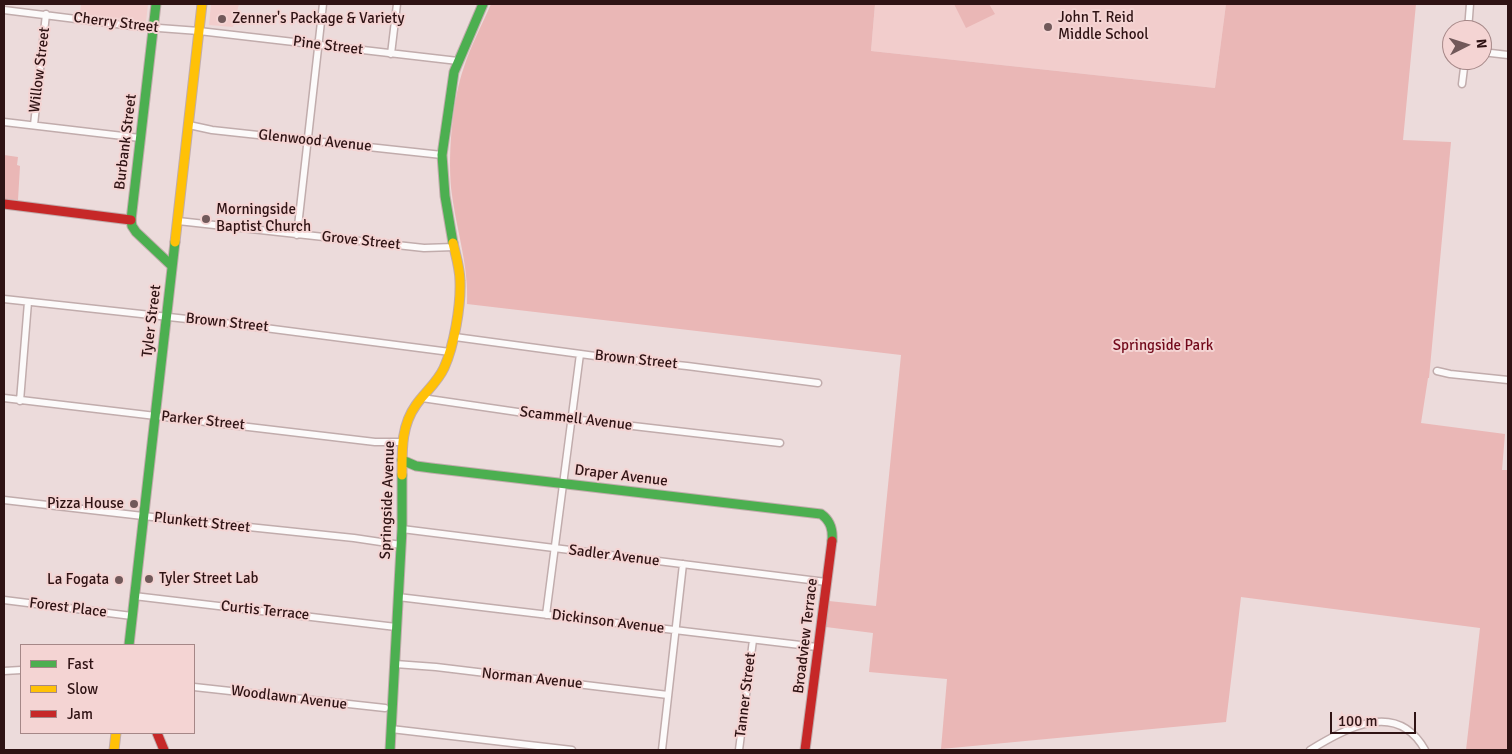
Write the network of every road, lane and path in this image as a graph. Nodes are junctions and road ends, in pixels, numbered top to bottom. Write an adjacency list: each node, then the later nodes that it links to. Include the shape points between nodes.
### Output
1 (156, 4): 10 (street, Burbank Street)
2 (202, 4): 11 (street, Tyler Street)
3 (323, 4): 12 (street)
4 (397, 4): 14 (street)
5 (483, 4): 16 (street, Springside Avenue)
6 (1470, 4): 9 (street)
7 (4, 10): 8 (street, Cherry Street)
8 (46, 14): 10 (street, Cherry Street); 20 (street, Willow Street)
9 (1469, 20)
10 (154, 28): 11 (street, Cherry Street); 22 (street, Burbank Street)
11 (199, 31): 12 (street, Pine Street); 21 (street, Tyler Street)
12 (318, 45): 14 (street, Pine Street); 23 (street)
13 (1492, 53): 15 (street)
14 (391, 54): 16 (street, Pine Street)
15 (1508, 55)
16 (458, 62): 24 (street, Springside Avenue)
17 (1464, 70): 18 (street)
18 (1462, 84)
19 (4, 122): 20 (street)
20 (34, 125): 22 (street)
21 (189, 125): 23 (street, Glenwood Avenue); 27 (street, Tyler Street)
22 (140, 138): 26 (street, Burbank Street)
23 (308, 139): 24 (street, Glenwood Avenue); 28 (street)
24 (442, 155): 29 (street, Springside Avenue)
25 (4, 204): 26 (street)
26 (131, 220): 30 (street, via 136,232)
27 (178, 221): 28 (street, Grove Street); 30 (street, Tyler Street)
28 (297, 235): 29 (street, Grove Street, via 424,248)
29 (454, 246): 34 (street, Springside Avenue, via 460,281)
30 (172, 266): 33 (street, Tyler Street)
31 (4, 299): 32 (street, Brown Street)
32 (28, 302): 33 (street, Brown Street); 42 (street)
33 (166, 317): 35 (street, Brown Street); 43 (street, Tyler Street)
34 (455, 337): 35 (street, Springside Avenue); 36 (street, Brown Street)
35 (450, 352): 41 (street, Springside Avenue, via 436,384)
36 (580, 354): 39 (street, Brown Street); 44 (street)
37 (1437, 371): 38 (street)
38 (1508, 380)
39 (818, 383)
40 (4, 398): 42 (street, Parker Street)
41 (422, 398): 44 (street, Scammell Avenue); 45 (street, Springside Avenue, via 409,416)
42 (20, 400): 43 (street, Parker Street)
43 (155, 416): 45 (street, Parker Street, via 375,442); 50 (street, Tyler Street)
44 (570, 418): 46 (street, Scammell Avenue); 48 (street)
45 (402, 442): 47 (street, Springside Avenue)
46 (780, 443)
47 (402, 460): 48 (street, Draper Avenue, via 416,466); 52 (street, Springside Avenue)
48 (564, 483): 51 (street, Draper Avenue, via 821,514); 54 (street)
49 (4, 500): 50 (street, Plunkett Street)
50 (143, 516): 53 (street, Plunkett Street, via 354,538); 57 (street, Tyler Street)
51 (831, 525): 56 (street, Broadview Terrace)
52 (402, 530): 53 (street, Springside Avenue); 54 (street, Sadler Avenue)
53 (401, 546): 58 (street, Springside Avenue)
54 (556, 548): 55 (street, Sadler Avenue); 60 (street)
55 (683, 564): 56 (street, Sadler Avenue); 63 (street)
56 (826, 582): 66 (street, Broadview Terrace)
57 (134, 596): 61 (street, Tyler Street); 62 (street, Curtis Terrace)
58 (398, 597): 60 (street, Dickinson Avenue); 62 (street, Springside Avenue)
59 (4, 600): 61 (street, Forest Place)
60 (546, 615): 63 (street, Dickinson Avenue)
61 (132, 616): 65 (street, Tyler Street)
62 (396, 627): 67 (street, Springside Avenue)
63 (675, 630): 64 (street, Dickinson Avenue); 71 (street)
64 (753, 640): 66 (street, Dickinson Avenue); 82 (street, Tanner Street)
65 (129, 644)
66 (818, 647): 83 (street, Broadview Terrace)
67 (395, 664): 71 (street, Norman Avenue); 73 (street, Springside Avenue)
68 (20, 670): 69 (street)
69 (4, 671)
70 (195, 687): 72 (street, Woodlawn Avenue)
71 (668, 695): 81 (street)
72 (385, 708)
73 (391, 728): 76 (street); 79 (street, Springside Avenue)
74 (116, 734): 77 (street)
75 (157, 734): 78 (street)
76 (531, 748): 80 (street)
77 (114, 750)
78 (164, 750)
79 (390, 750)
80 (572, 750)
81 (662, 750)
82 (739, 750)
83 (805, 750)
84 (1310, 750): 85 (street, via 1360,726 1387,721 1403,725)
85 (1425, 750)

